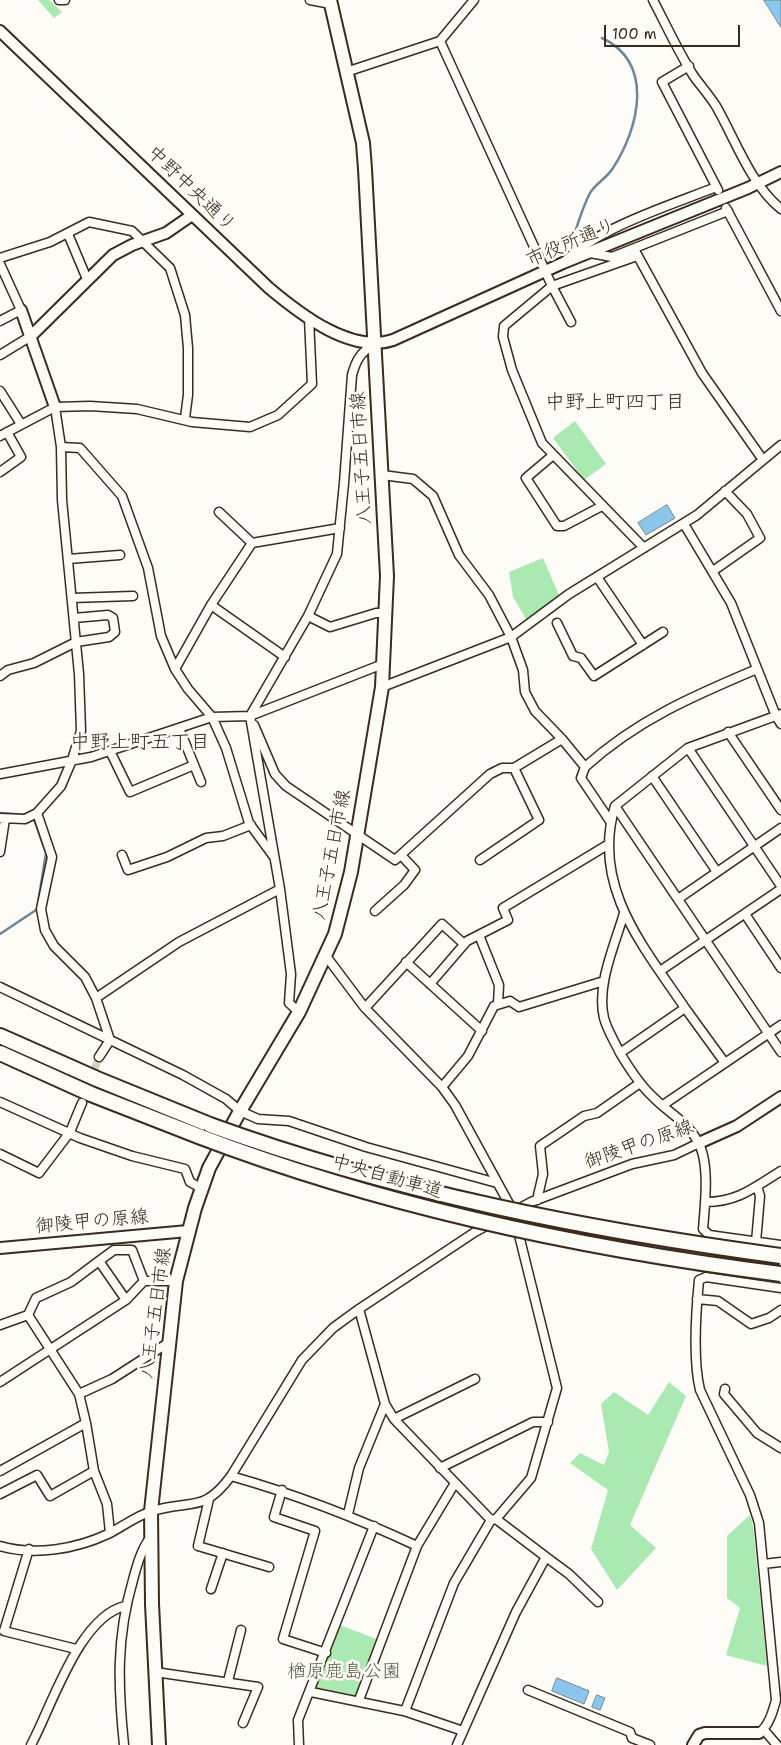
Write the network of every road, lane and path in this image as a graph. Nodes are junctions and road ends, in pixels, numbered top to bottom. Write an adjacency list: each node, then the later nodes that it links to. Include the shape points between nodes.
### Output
1 (59, 0): 2 (street)
2 (65, 0)
3 (310, 0): 6 (street)
4 (474, 0): 8 (street)
5 (653, 0): 9 (street)
6 (331, 2): 10 (main road, 八王子五日市線)
7 (0, 31): 14 (street, 中野中央通り)
8 (440, 41): 10 (street); 22 (street)
9 (689, 66): 12 (street); 20 (street, via 662,82 717,188 602,234)
10 (346, 72): 31 (main road, 八王子五日市線, via 364,158)
11 (781, 172): 12 (street, 市役所通り)
12 (760, 183): 13 (street, via 769,199); 17 (street, 市役所通り)
13 (781, 209)
14 (192, 214): 16 (street, via 166,233); 27 (street, 中野中央通り, via 269,288)
15 (68, 234): 16 (street, via 89,222 98,222 132,230); 19 (street); 23 (street)
16 (143, 241): 23 (street, via 113,255); 35 (street, via 170,268 185,315 188,395)
17 (590, 253): 18 (street, via 612,257); 20 (street, 市役所通り)
18 (636, 253): 24 (street); 26 (street, via 727,209); 41 (street, via 702,373)
19 (0, 258)
20 (563, 263): 22 (street, 市役所通り)
21 (0, 264): 25 (street)
22 (547, 271): 24 (street); 31 (street, 市役所通り, via 393,340)
23 (87, 279): 30 (street)
24 (552, 286): 29 (street); 40 (street, via 504,326 503,337 512,370 542,443)
25 (21, 310): 28 (street); 30 (street)
26 (781, 311)
27 (309, 318): 31 (street, 中野中央通り, via 349,338); 35 (street, via 312,384 278,416 250,428 192,422)
28 (0, 321)
29 (571, 322)
30 (31, 336): 32 (street); 34 (street)
31 (374, 344): 43 (main road, 八王子五日市線); 48 (street, via 362,351 352,375)
32 (0, 355)
33 (0, 391): 36 (street)
34 (55, 408): 35 (street, via 137,409); 36 (street); 39 (street)
35 (185, 418)
36 (21, 424): 37 (street)
37 (3, 434): 42 (street, via 21,457)
38 (781, 446): 41 (street)
39 (61, 447): 52 (street); 68 (street, via 80,448 122,496 148,568 161,636)
40 (552, 456): 45 (street); 45 (street, via 526,478 557,526 564,526)
41 (762, 460): 44 (street)
42 (0, 472)
43 (382, 475): 58 (main road, 八王子五日市線); 63 (street, via 413,480 433,496 459,555 489,594)
44 (725, 491): 47 (street); 53 (street, via 748,514 760,538)
45 (602, 506): 50 (street)
46 (219, 512): 49 (street)
47 (684, 524): 50 (street); 53 (street)
48 (340, 528): 49 (street); 59 (street, via 331,571)
49 (252, 543): 57 (street)
50 (644, 548): 54 (street)
51 (120, 556): 52 (street)
52 (68, 559): 56 (street)
53 (713, 571): 69 (street, via 731,603)
54 (596, 576): 63 (street); 65 (street)
55 (133, 596): 56 (street)
56 (72, 598): 60 (street)
57 (212, 605): 66 (street); 68 (street)
58 (387, 613): 59 (street, via 376,613 330,627); 67 (main road, 八王子五日市線)
59 (308, 616): 66 (street)
60 (74, 618): 64 (street); 64 (street, via 108,615 113,618 115,632 109,637)
61 (557, 623): 65 (street, via 573,656 581,658 594,676)
62 (663, 632): 65 (street)
63 (511, 637): 71 (street); 78 (street, via 523,670 524,692 535,711)
64 (76, 642): 70 (street); 81 (street, via 81,731)
65 (643, 645)
66 (285, 657): 73 (street)
67 (384, 664): 71 (main road, 八王子五日市線); 73 (street)
68 (175, 669): 74 (street)
69 (757, 670): 72 (street); 83 (street, via 690,697 613,742)
70 (0, 676)
71 (382, 687): 95 (main road, 八王子五日市線)
72 (778, 715): 75 (street); 77 (street)
73 (250, 716): 74 (street); 95 (street, via 280,780 292,792); 101 (street)
74 (212, 717): 76 (street); 93 (street, via 226,748)
75 (781, 724)
76 (178, 728): 80 (street); 82 (street)
77 (728, 732): 79 (street); 89 (street)
78 (562, 739): 83 (street); 84 (street)
79 (688, 748): 86 (street); 97 (street)
80 (110, 751): 81 (street); 82 (street, via 130,792)
81 (72, 760): 85 (street); 90 (street, via 61,786)
82 (194, 765): 87 (street)
83 (585, 767): 92 (street, via 581,778)
84 (514, 768): 100 (street, via 502,768 490,774); 102 (street, via 539,820)
85 (0, 774)
86 (652, 776): 88 (street); 103 (street)
87 (201, 782)
88 (615, 806): 92 (street); 106 (street)
89 (781, 810)
90 (37, 813): 91 (street, via 25,819); 120 (street, via 52,857 42,909 46,930 54,946 85,977)
91 (2, 819): 98 (street)
92 (610, 821): 96 (street)
93 (250, 825): 99 (street, via 223,836 206,838 167,857 128,870); 101 (street)
94 (781, 828): 97 (street)
95 (356, 832): 100 (street, via 395,860); 113 (main road, 八王子五日市線, via 342,910)
96 (609, 844): 108 (street, via 608,866); 110 (street, via 504,908 508,920)
97 (754, 846): 103 (street); 104 (street)
98 (0, 852)
99 (122, 855)
100 (401, 856): 107 (street, via 415,870 404,885)
101 (275, 858): 105 (street)
102 (480, 860)
103 (717, 872): 106 (street)
104 (781, 888): 109 (street)
105 (280, 889): 120 (street, via 179,942); 124 (street, via 292,974 289,1003)
106 (678, 899): 111 (street)
107 (375, 911)
108 (624, 913): 116 (street); 117 (street)
109 (745, 914): 111 (street); 115 (street)
110 (478, 935): 112 (street); 121 (street, via 499,985)
111 (705, 940): 116 (street); 127 (street)
112 (464, 944): 114 (street, via 442,924); 118 (street)
113 (326, 956): 122 (street); 124 (main road, 八王子五日市線)
114 (406, 962): 118 (street); 122 (street)
115 (781, 968)
116 (660, 971): 123 (street)
117 (604, 981): 121 (street, via 519,1007 510,1001); 132 (street, via 604,1019)
118 (430, 984): 126 (street)
119 (0, 987): 129 (street)
120 (96, 998): 129 (street)
121 (498, 1004): 126 (street, via 487,1017)
122 (365, 1008): 136 (street)
123 (685, 1008): 132 (street); 134 (street)
124 (300, 1012): 141 (main road, 八王子五日市線)
125 (781, 1025): 127 (street)
126 (482, 1031): 136 (street, via 468,1056)
127 (769, 1034): 130 (street); 134 (street)
128 (0, 1036): 157 (highway, 中央自動車道, bridge, via 210,1125 395,1182 581,1225)
129 (110, 1040): 133 (street); 141 (street, via 183,1075 226,1099)
130 (781, 1052)
131 (0, 1053): 159 (highway, 中央自動車道, bridge, via 91,1094 201,1137 339,1184 469,1219 578,1243)
132 (620, 1053): 135 (street)
133 (99, 1057)
134 (725, 1063): 140 (street)
135 (640, 1083): 140 (street); 149 (street, via 540,1146 543,1174)
136 (442, 1087): 146 (street)
137 (781, 1097): 143 (street, 御陵甲の原線, via 737,1126)
138 (0, 1102): 142 (street)
139 (82, 1103): 142 (street)
140 (663, 1105): 143 (street, via 682,1121)
141 (240, 1111): 146 (street, via 258,1119 289,1121 366,1147); 148 (main road, 八王子五日市線)
142 (70, 1132): 144 (street, via 39,1173); 148 (street, via 132,1156 185,1169 190,1182)
143 (699, 1143): 149 (street, 御陵甲の原線, via 674,1155 632,1164); 150 (street)
144 (0, 1154)
145 (781, 1171): 147 (street)
146 (497, 1183): 151 (street)
147 (757, 1186): 150 (street, via 724,1202); 154 (street, via 760,1196)
148 (201, 1188): 152 (main road, 八王子五日市線)
149 (534, 1201): 151 (street, 御陵甲の原線)
150 (706, 1202): 153 (street, via 704,1229)
151 (513, 1211): 166 (street, 御陵甲の原線, via 475,1232); 178 (street, via 557,1388)
152 (188, 1232): 156 (street, 御陵甲の原線); 162 (main road, 八王子五日市線)
153 (709, 1235): 154 (street); 160 (street)
154 (756, 1242): 155 (street)
155 (781, 1245)
156 (0, 1248)
157 (781, 1256)
158 (100, 1261): 161 (street, via 114,1250 132,1250); 165 (street); 168 (street, via 70,1282 36,1298)
159 (781, 1274)
160 (706, 1277): 163 (street); 164 (street, via 699,1280)
161 (144, 1281): 162 (street); 165 (street)
162 (176, 1281): 170 (main road, 八王子五日市線)
163 (781, 1288)
164 (697, 1299): 167 (street, via 718,1301 751,1324); 201 (street, via 700,1390 756,1509)
165 (126, 1300): 171 (street)
166 (359, 1309): 176 (street); 184 (street, 御陵甲の原線, via 333,1328 302,1360)
167 (781, 1310)
168 (28, 1315): 169 (street); 171 (street)
169 (0, 1325)
170 (168, 1343): 175 (street, via 112,1379); 189 (main road, 八王子五日市線)
171 (51, 1350): 173 (street); 175 (street)
172 (475, 1379): 177 (street)
173 (0, 1382)
174 (725, 1389): 180 (street, via 724,1394 757,1433)
175 (79, 1394): 179 (street)
176 (385, 1404): 177 (street); 190 (street, via 359,1468)
177 (394, 1419): 181 (street)
178 (548, 1422): 181 (street, via 533,1422); 191 (street, via 531,1478)
179 (86, 1423): 182 (street); 183 (street)
180 (781, 1448)
181 (440, 1468): 185 (street)
182 (0, 1471)
183 (94, 1472): 187 (street, via 50,1496 37,1475); 193 (street, via 107,1504)
184 (232, 1476): 186 (street); 188 (street, 御陵甲の原線)
185 (454, 1483): 191 (street); 196 (street)
186 (282, 1490): 190 (street); 209 (street, via 274,1517 315,1531 283,1639)
187 (0, 1494)
188 (209, 1499): 189 (street); 198 (street, via 198,1546)
189 (151, 1511): 193 (street); 194 (main road, 八王子五日市線)
190 (348, 1514): 192 (street)
191 (494, 1519): 199 (street); 216 (street, via 454,1583)
192 (374, 1526): 196 (street); 209 (street)
193 (110, 1533): 197 (street, via 55,1550)
194 (152, 1536): 205 (street, via 144,1547); 210 (main road, 八王子五日市線)
195 (0, 1546): 197 (street)
196 (417, 1546): 214 (street)
197 (28, 1549): 207 (street)
198 (223, 1553): 202 (street); 203 (street)
199 (546, 1557): 204 (street); 218 (street, via 516,1612)
200 (781, 1562): 201 (street)
201 (763, 1564): 215 (street)
202 (269, 1566)
203 (211, 1589)
204 (598, 1602)
205 (125, 1606): 208 (street, via 107,1615); 224 (street, via 119,1664)
206 (241, 1630): 211 (street)
207 (2, 1635): 208 (street)
208 (76, 1648): 220 (street)
209 (326, 1653): 213 (street)
210 (155, 1672): 211 (street); 225 (main road, 八王子五日市線)
211 (228, 1681): 217 (street, via 258,1687)
212 (528, 1690): 221 (street, via 630,1732)
213 (311, 1692): 214 (street); 226 (street, via 298,1720)
214 (359, 1700): 216 (street)
215 (779, 1700): 219 (street)
216 (405, 1711): 218 (street)
217 (243, 1723)
218 (464, 1731): 227 (street)
219 (762, 1731): 230 (street, via 705,1733 699,1735); 231 (street)
220 (36, 1737): 222 (street); 223 (street)
221 (632, 1738): 228 (street); 229 (street)
222 (31, 1745)
223 (41, 1745)
224 (124, 1745)
225 (159, 1745)
226 (299, 1745)
227 (457, 1745)
228 (627, 1745)
229 (650, 1745)
230 (693, 1745)
231 (777, 1745)

